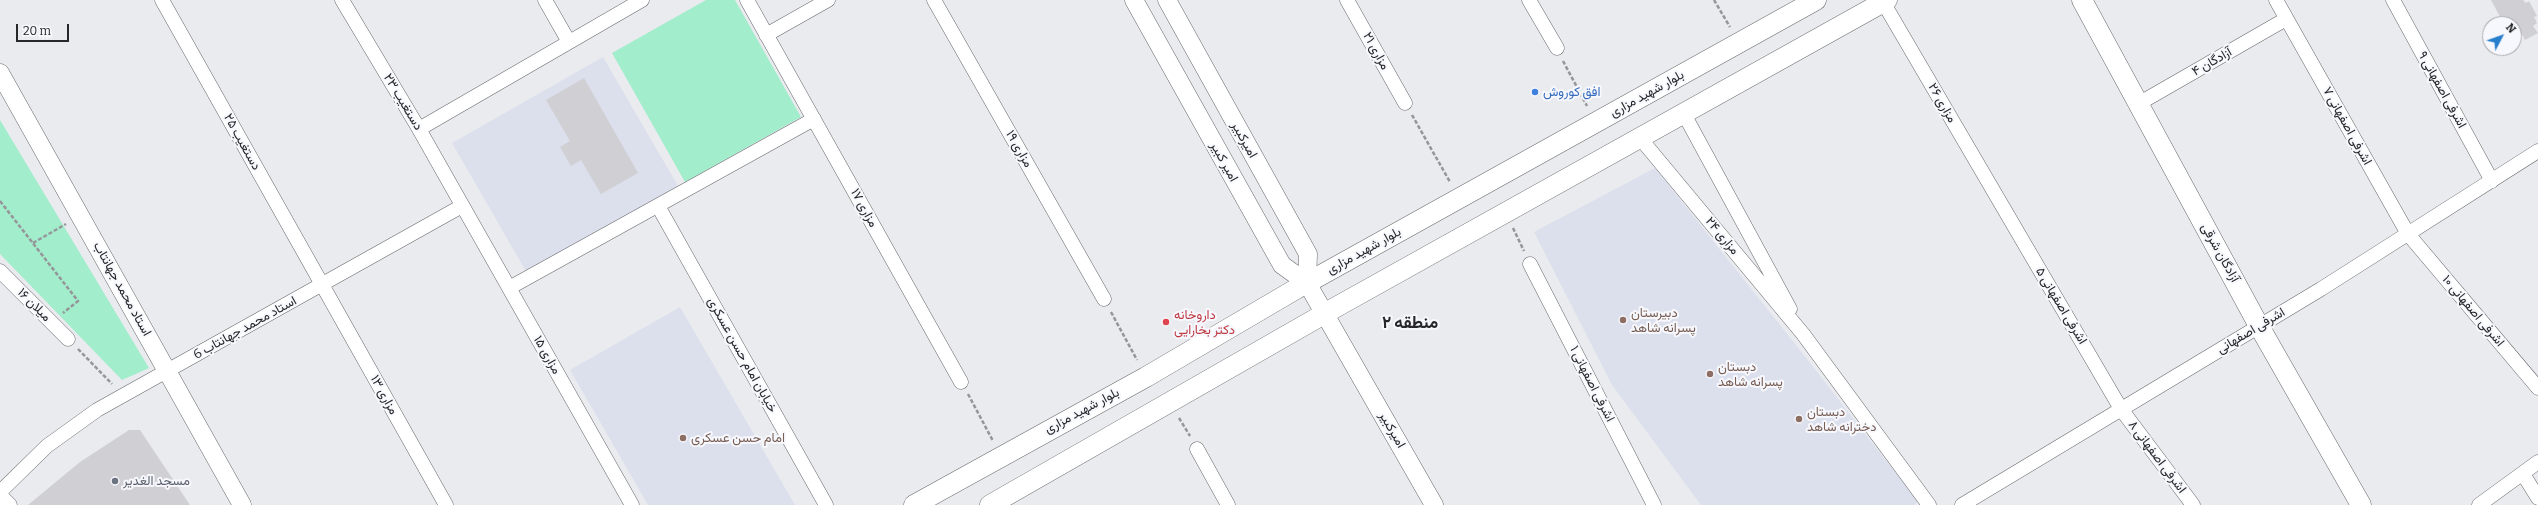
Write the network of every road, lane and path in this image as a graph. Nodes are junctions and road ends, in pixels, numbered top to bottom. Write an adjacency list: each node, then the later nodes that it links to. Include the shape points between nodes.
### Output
1 (162, 0): 45 (street, دستغیب ۲۵)
2 (342, 0): 29 (street, دستغیب ۲۳)
3 (545, 0): 20 (street)
4 (642, 0): 20 (street)
5 (746, 0): 19 (street, مزاری ۱۷)
6 (828, 0): 19 (street)
7 (934, 0): 47 (street, مزاری ۱۹)
8 (1134, 0): 44 (street, امیر کبیر, via 1282,265)
9 (1167, 0): 44 (street, امیرکبیر, via 1308,254)
10 (1347, 0): 24 (street, مزاری ۲۱)
11 (1529, 0): 22 (street)
12 (1714, 0): 21 (path)
13 (1816, 0): 21 (main road, بلوار شهید مزاری)
14 (2082, 0): 25 (main road, آزادگان شرقی)
15 (2276, 0): 18 (street, اشرفی اصفهانی ۷)
16 (2393, 0): 32 (street, اشرفی اصفهانی ۹)
17 (1885, 1): 26 (main road); 35 (street, مزاری ۲۶)
18 (2286, 19): 25 (street, آزادگان ۴); 40 (street, اشرفی اصفهانی ۷)
19 (766, 35): 27 (street, مزاری ۱۷)
20 (569, 42): 29 (street)
21 (1738, 43): 28 (main road, بلوار شهید مزاری)
22 (1557, 48): 28 (path)
23 (0, 73): 39 (street, استاد محمد جهانتاب)
24 (1405, 103): 33 (path)
25 (2138, 104): 50 (main road, آزادگان شرقی)
26 (1684, 114): 30 (main road); 51 (street)
27 (814, 119): 37 (street); 55 (street, مزاری ۱۷)
28 (1596, 122): 33 (main road, بلوار شهید مزاری)
29 (419, 129): 36 (street, دستغیب ۲۳)
30 (1640, 138): 38 (main road); 51 (street, مزاری ۲۴)
31 (2538, 151): 32 (street, اشرفی اصفهانی)
32 (2492, 181): 40 (street, اشرفی اصفهانی)
33 (1459, 198): 44 (main road, بلوار شهید مزاری)
34 (0, 202): 41 (path)
35 (2000, 204): 59 (street, اشرفی اصفهانی ۵)
36 (462, 206): 45 (street, استاد محمد جهانتاب 6); 46 (street, مزاری ۱۵)
37 (658, 206): 46 (street); 71 (street, خیابان امام حسن عسکری)
38 (1505, 214): 42 (path); 48 (main road)
39 (81, 216): 41 (path); 53 (street, استاد محمد جهانتاب)
40 (2408, 234): 50 (street, اشرفی اصفهانی); 56 (street, اشرفی اصفهانی ۱۰)
41 (34, 243): 49 (path, via 78,301)
42 (1530, 264): 76 (street, اشرفی اصفهانی ۱)
43 (0, 271): 49 (street, میلان ۱۶)
44 (1307, 283): 48 (street, امیر کبیر); 54 (main road, بلوار شهید مزاری)
45 (322, 284): 53 (street, استاد محمد جهانتاب 6); 69 (street, مزاری ۱۳)
46 (509, 288): 70 (street, مزاری ۱۵)
47 (1104, 299): 54 (path)
48 (1325, 314): 58 (main road); 75 (street, امیرکبیر)
49 (51, 322): 52 (street, میلان ۱۶)
50 (2259, 326): 59 (street, اشرفی اصفهانی); 80 (main road, آزادگان شرقی)
51 (1803, 334): 77 (street)
52 (68, 339): 57 (path)
53 (168, 371): 57 (street, استاد محمد جهانتاب 6); 68 (street, استاد محمد جهانتاب)
54 (1146, 376): 61 (main road, بلوار شهید مزاری)
55 (961, 382): 61 (path)
56 (2538, 388)
57 (124, 396): 64 (street, استاد محمد جهانتاب 6, via 97,410 47,446)
58 (1171, 404): 60 (path); 73 (main road)
59 (2122, 409): 66 (street, اشرفی اصفهانی); 79 (street, اشرفی اصفهانی ۸)
60 (1197, 449): 74 (street)
61 (1000, 456): 72 (main road, بلوار شهید مزاری)
62 (2538, 462): 63 (street)
63 (2523, 474): 65 (street); 81 (street)
64 (0, 494): 67 (street)
65 (2538, 498)
66 (1978, 501): 78 (street, اشرفی اصفهانی)
67 (10, 505)
68 (242, 505)
69 (446, 505)
70 (632, 505)
71 (826, 505)
72 (914, 505)
73 (990, 505)
74 (1228, 505)
75 (1434, 505)
76 (1654, 505)
77 (1929, 505)
78 (1962, 505)
79 (2193, 505)
80 (2361, 505)
81 (2479, 505)

